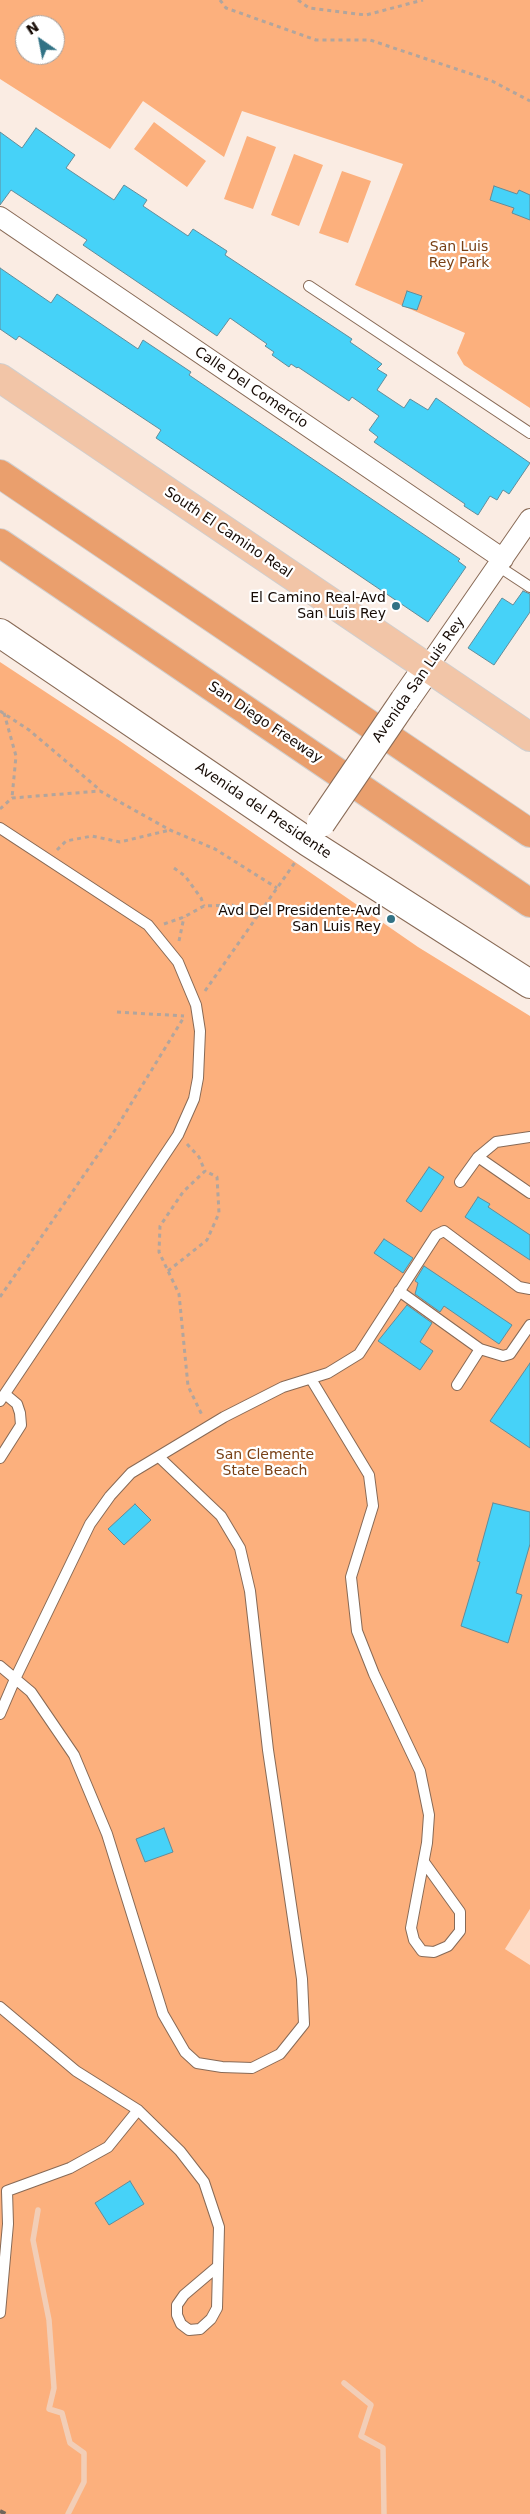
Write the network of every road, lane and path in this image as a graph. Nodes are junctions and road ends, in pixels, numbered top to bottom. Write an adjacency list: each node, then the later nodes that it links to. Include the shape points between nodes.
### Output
1 (220, 0): 4 (path, via 226,8 316,40 370,40 492,81)
2 (298, 0): 3 (path, via 309,8 366,15)
3 (423, 0)
4 (530, 100)
5 (0, 216): 12 (street, Calle Del Comercio)
6 (310, 286): 8 (lane)
7 (0, 378): 15 (main road, South El Camino Real)
8 (530, 433)
9 (0, 474): 23 (highway)
10 (530, 519): 12 (street, Avenida San Luis Rey)
11 (0, 543): 28 (highway, San Diego Freeway)
12 (501, 562): 13 (lane); 15 (street, Avenida San Luis Rey)
13 (530, 587)
14 (0, 633): 24 (street, Avenida del Presidente)
15 (427, 668): 17 (main road, South El Camino Real); 24 (street, Avenida San Luis Rey, bridge)
16 (2, 712): 18 (path, via 29,730); 19 (path, via 16,756)
17 (530, 738)
18 (100, 791): 19 (path); 22 (path)
19 (12, 798): 20 (path)
20 (0, 809)
21 (0, 828): 25 (lane)
22 (170, 830): 25 (path, via 120,842 92,836 66,842); 27 (path, via 215,849)
23 (530, 832)
24 (309, 841): 27 (path); 34 (street, Avenida del Presidente)
25 (47, 859): 32 (lane)
26 (174, 868): 29 (path, via 185,876)
27 (277, 888): 31 (path)
28 (530, 903)
29 (204, 906): 30 (path); 31 (path, via 232,905)
30 (184, 917): 32 (path); 33 (path)
31 (256, 918): 35 (path)
32 (150, 928): 33 (lane)
33 (174, 957): 35 (lane)
34 (530, 984)
35 (196, 1005): 37 (path); 38 (lane, via 200,1031 198,1078 194,1099)
36 (117, 1012): 37 (path)
37 (185, 1016): 47 (path, via 115,1130)
38 (178, 1135): 41 (path, via 200,1157); 52 (lane)
39 (530, 1137): 40 (lane, via 496,1142)
40 (478, 1156): 42 (lane); 43 (lane)
41 (205, 1171): 44 (path, via 183,1192 160,1226 159,1252); 44 (path, via 217,1177 219,1213 207,1240)
42 (460, 1182)
43 (530, 1193)
44 (168, 1271): 53 (path, via 179,1294 188,1386)
45 (530, 1290): 46 (lane, via 519,1286 444,1231 436,1234)
46 (400, 1291): 49 (lane); 50 (lane, via 359,1354 328,1373)
47 (0, 1296)
48 (530, 1324): 49 (lane, via 510,1354 504,1356)
49 (480, 1349): 51 (lane)
50 (310, 1378): 53 (lane, via 284,1387); 59 (lane, via 369,1475 373,1506 351,1577 357,1631 420,1771 429,1816)
51 (457, 1385)
52 (2, 1397): 55 (lane, via 17,1404 21,1425)
53 (208, 1427): 54 (lane)
54 (159, 1457): 57 (lane, via 132,1473 90,1524); 57 (lane, via 221,1516 240,1548 250,1591 268,1750 302,1979 304,2024 280,2054 252,2068 198,2063 185,2052 163,2014 106,1834 74,1755 31,1692)
55 (0, 1458)
56 (0, 1666): 57 (lane)
57 (15, 1678): 58 (lane)
58 (0, 1714)
59 (424, 1862): 59 (lane, via 411,1928 422,1951 434,1952 448,1946 460,1930 460,1912)
60 (0, 2007): 61 (lane, via 76,2071)
61 (138, 2110): 62 (lane, via 180,2151 204,2182 219,2227); 63 (lane, via 108,2148 70,2168 7,2191 8,2224)
62 (217, 2267): 62 (lane, via 218,2308 200,2329 189,2330 181,2324 177,2305)
63 (0, 2313)

